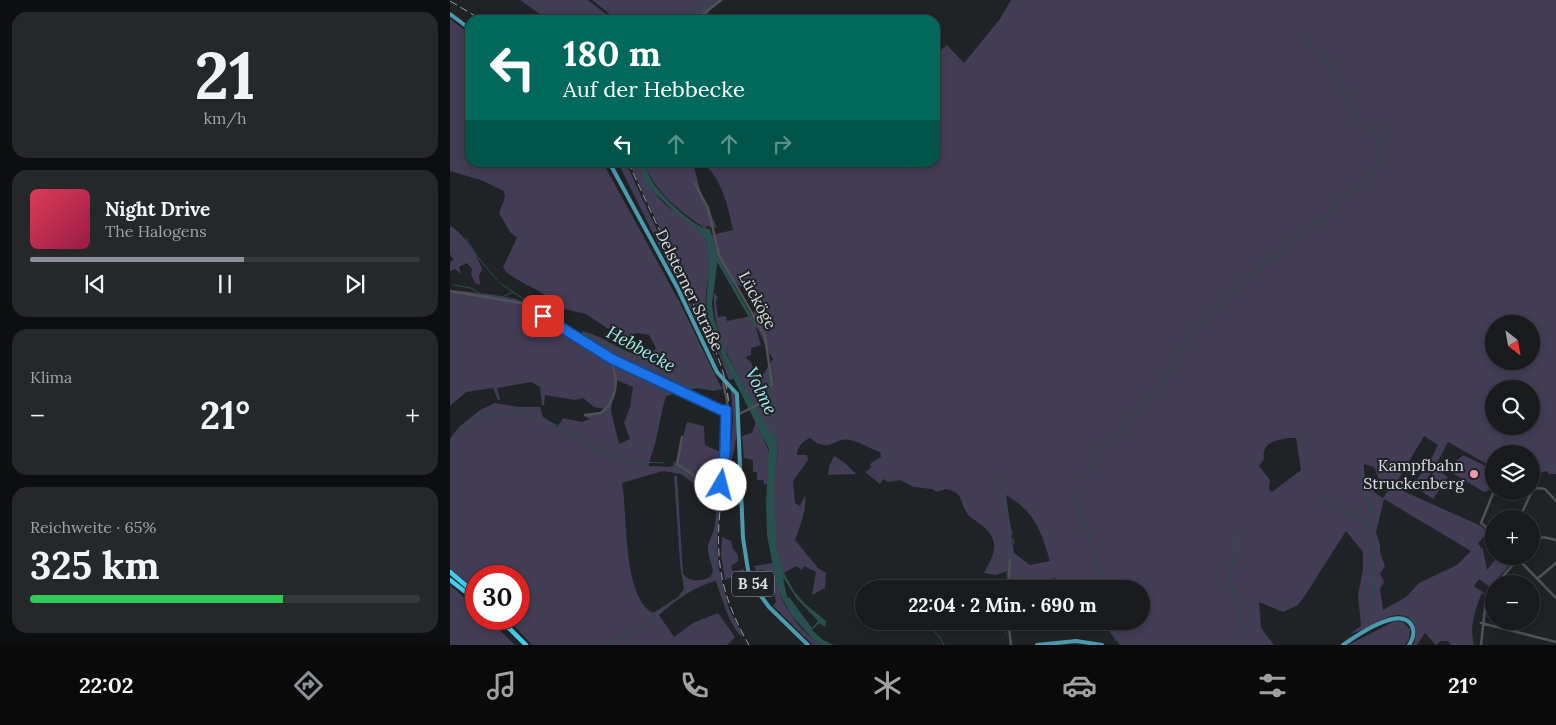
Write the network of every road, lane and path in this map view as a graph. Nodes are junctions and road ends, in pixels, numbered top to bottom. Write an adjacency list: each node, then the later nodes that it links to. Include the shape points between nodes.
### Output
1 (721, 0): 3 (street)
2 (450, 14): 4 (main road)
3 (702, 15)
4 (465, 26)
5 (612, 167): 9 (main road, Delsterner Straße / B 54)
6 (695, 184): 11 (street, Lücköge, via 708,208 720,255 765,336 771,386 762,391 762,401 758,405)
7 (450, 291): 8 (street, via 521,303)
8 (612, 359): 10 (street); 12 (street, via 616,380 612,400 601,413)
9 (724, 380): 10 (street); 11 (main road, Delsterner Straße / B 54, via 737,394)
10 (726, 410): 13 (street, via 725,452 719,487 713,488 677,464)
11 (739, 414): 40 (main road, Delsterner Straße / B 54, via 743,538 748,570 769,607)
12 (585, 415)
13 (682, 437)
14 (1556, 501): 15 (street, via 1545,489 1537,488 1532,491)
15 (1523, 510)
16 (1485, 513): 17 (street, via 1481,523)
17 (1485, 526)
18 (1540, 539): 19 (street)
19 (1556, 540)
20 (1010, 560): 29 (street)
21 (1556, 563): 27 (street)
22 (1512, 565): 25 (street)
23 (1525, 565): 26 (street)
24 (450, 572): 31 (highway)
25 (1504, 575)
26 (1534, 575)
27 (1540, 577)
28 (450, 580): 32 (highway)
29 (1009, 580)
30 (1540, 581): 33 (street)
31 (465, 585)
32 (465, 592)
33 (1556, 598)
34 (1485, 609): 35 (street)
35 (1482, 623): 38 (street); 46 (street)
36 (513, 630): 39 (highway)
37 (1009, 630): 41 (street)
38 (1556, 642)
39 (527, 645)
40 (808, 645)
41 (1011, 645)
42 (1037, 645): 43 (main road, via 1062,641)
43 (1102, 645)
44 (1343, 645): 45 (main road, via 1366,630 1396,618 1408,621 1412,627)
45 (1409, 645)
46 (1481, 645)

